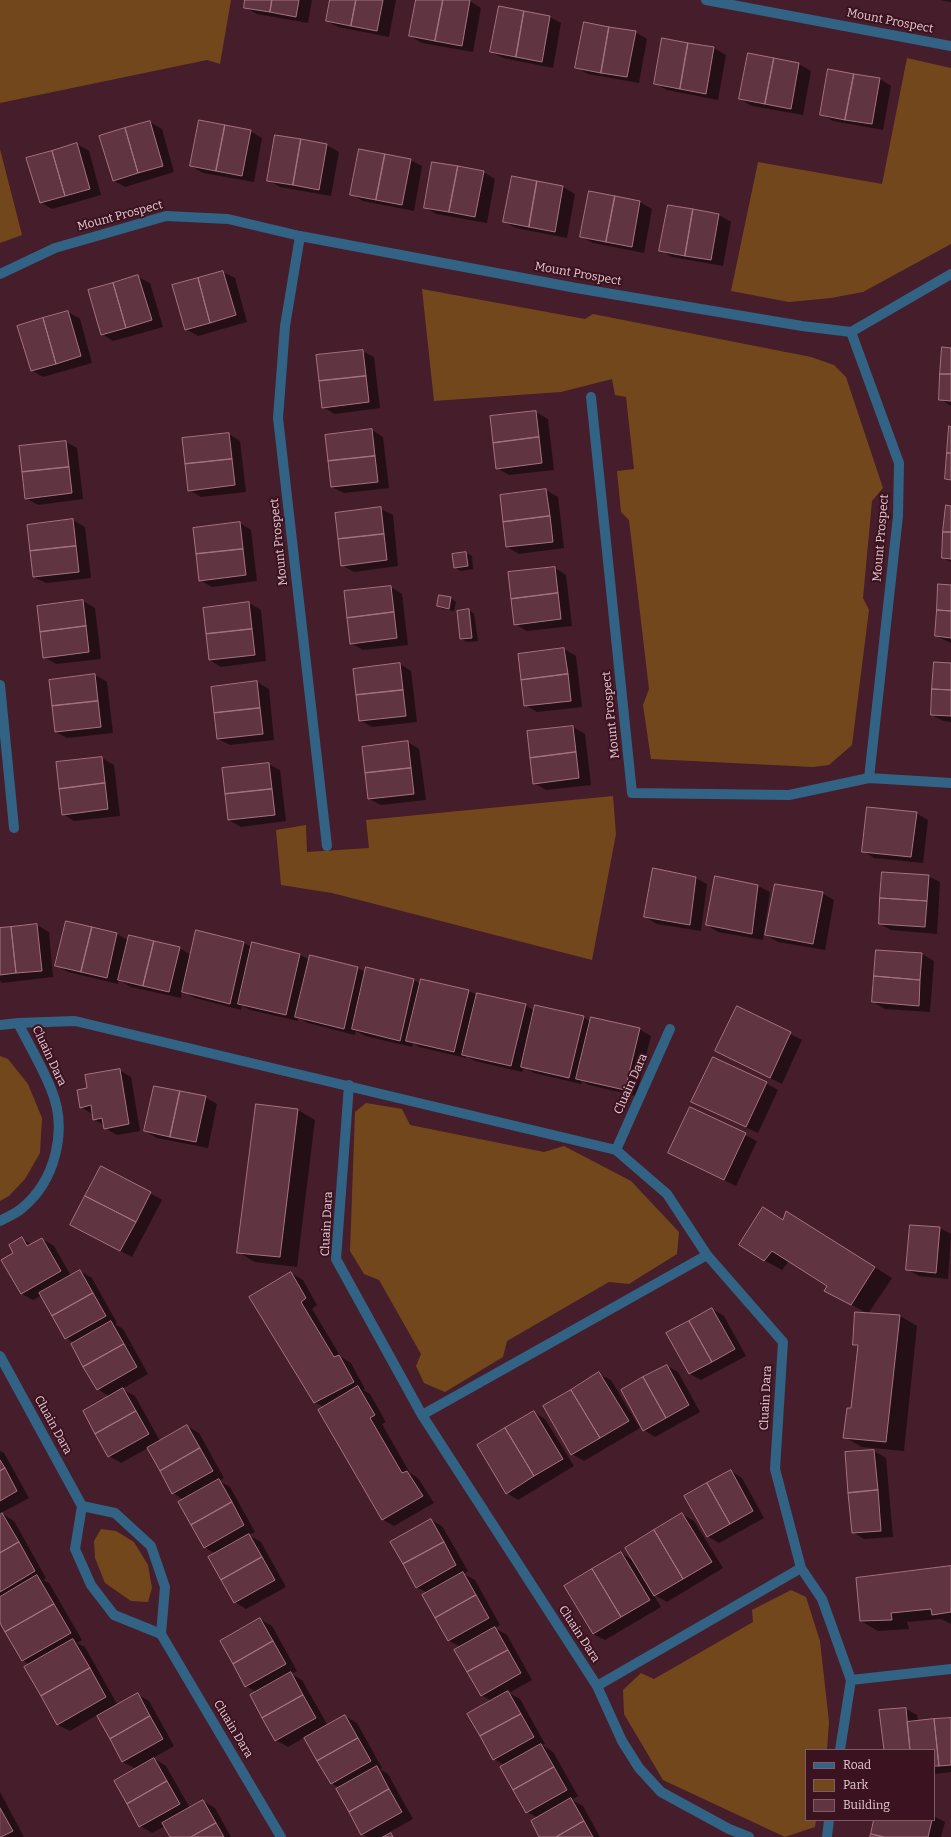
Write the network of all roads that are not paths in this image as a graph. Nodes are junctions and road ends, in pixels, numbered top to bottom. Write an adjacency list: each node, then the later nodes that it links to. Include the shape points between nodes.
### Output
1 (706, 0): 2 (street, Mount Prospect)
2 (951, 46)
3 (300, 236): 4 (street, Mount Prospect, via 228,219 166,216 55,248); 6 (street, Mount Prospect, via 584,289); 12 (street, Mount Prospect, via 285,326 278,418)
4 (0, 274)
5 (951, 274): 6 (street)
6 (852, 332): 9 (street, Mount Prospect, via 899,462 898,516)
7 (591, 397): 9 (street, Mount Prospect, via 632,793 789,795)
8 (0, 686): 11 (street)
9 (869, 778): 10 (street, Mount Prospect)
10 (951, 783)
11 (14, 828)
12 (327, 846)
13 (18, 1023): 14 (street, Cluain Dara); 16 (street, Cluain Dara, via 74,1021); 18 (street, Cluain Dara, via 52,1090 59,1122 56,1154 43,1185 21,1209)
14 (0, 1025)
15 (670, 1028): 17 (street, Cluain Dara)
16 (349, 1085): 17 (street, Cluain Dara); 21 (street, Cluain Dara, via 336,1259)
17 (616, 1150): 19 (street, Cluain Dara, via 667,1194)
18 (0, 1221)
19 (707, 1255): 21 (street); 23 (street, Cluain Dara, via 783,1342 775,1469)
20 (0, 1356): 22 (street, Cluain Dara)
21 (422, 1414): 27 (street, Cluain Dara)
22 (82, 1506): 24 (street, via 75,1549 91,1585 114,1615); 24 (street, via 115,1513 151,1546 165,1587)
23 (801, 1568): 26 (street, Cluain Dara, via 822,1599); 27 (street)
24 (161, 1634): 30 (street, Cluain Dara)
25 (951, 1669): 26 (street)
26 (851, 1680): 28 (street, Cluain Dara)
27 (597, 1686): 31 (street, Cluain Dara, via 622,1741 639,1768 661,1792)
28 (840, 1749)
29 (829, 1821): 32 (street)
30 (281, 1837)
31 (749, 1837)
32 (827, 1837)

